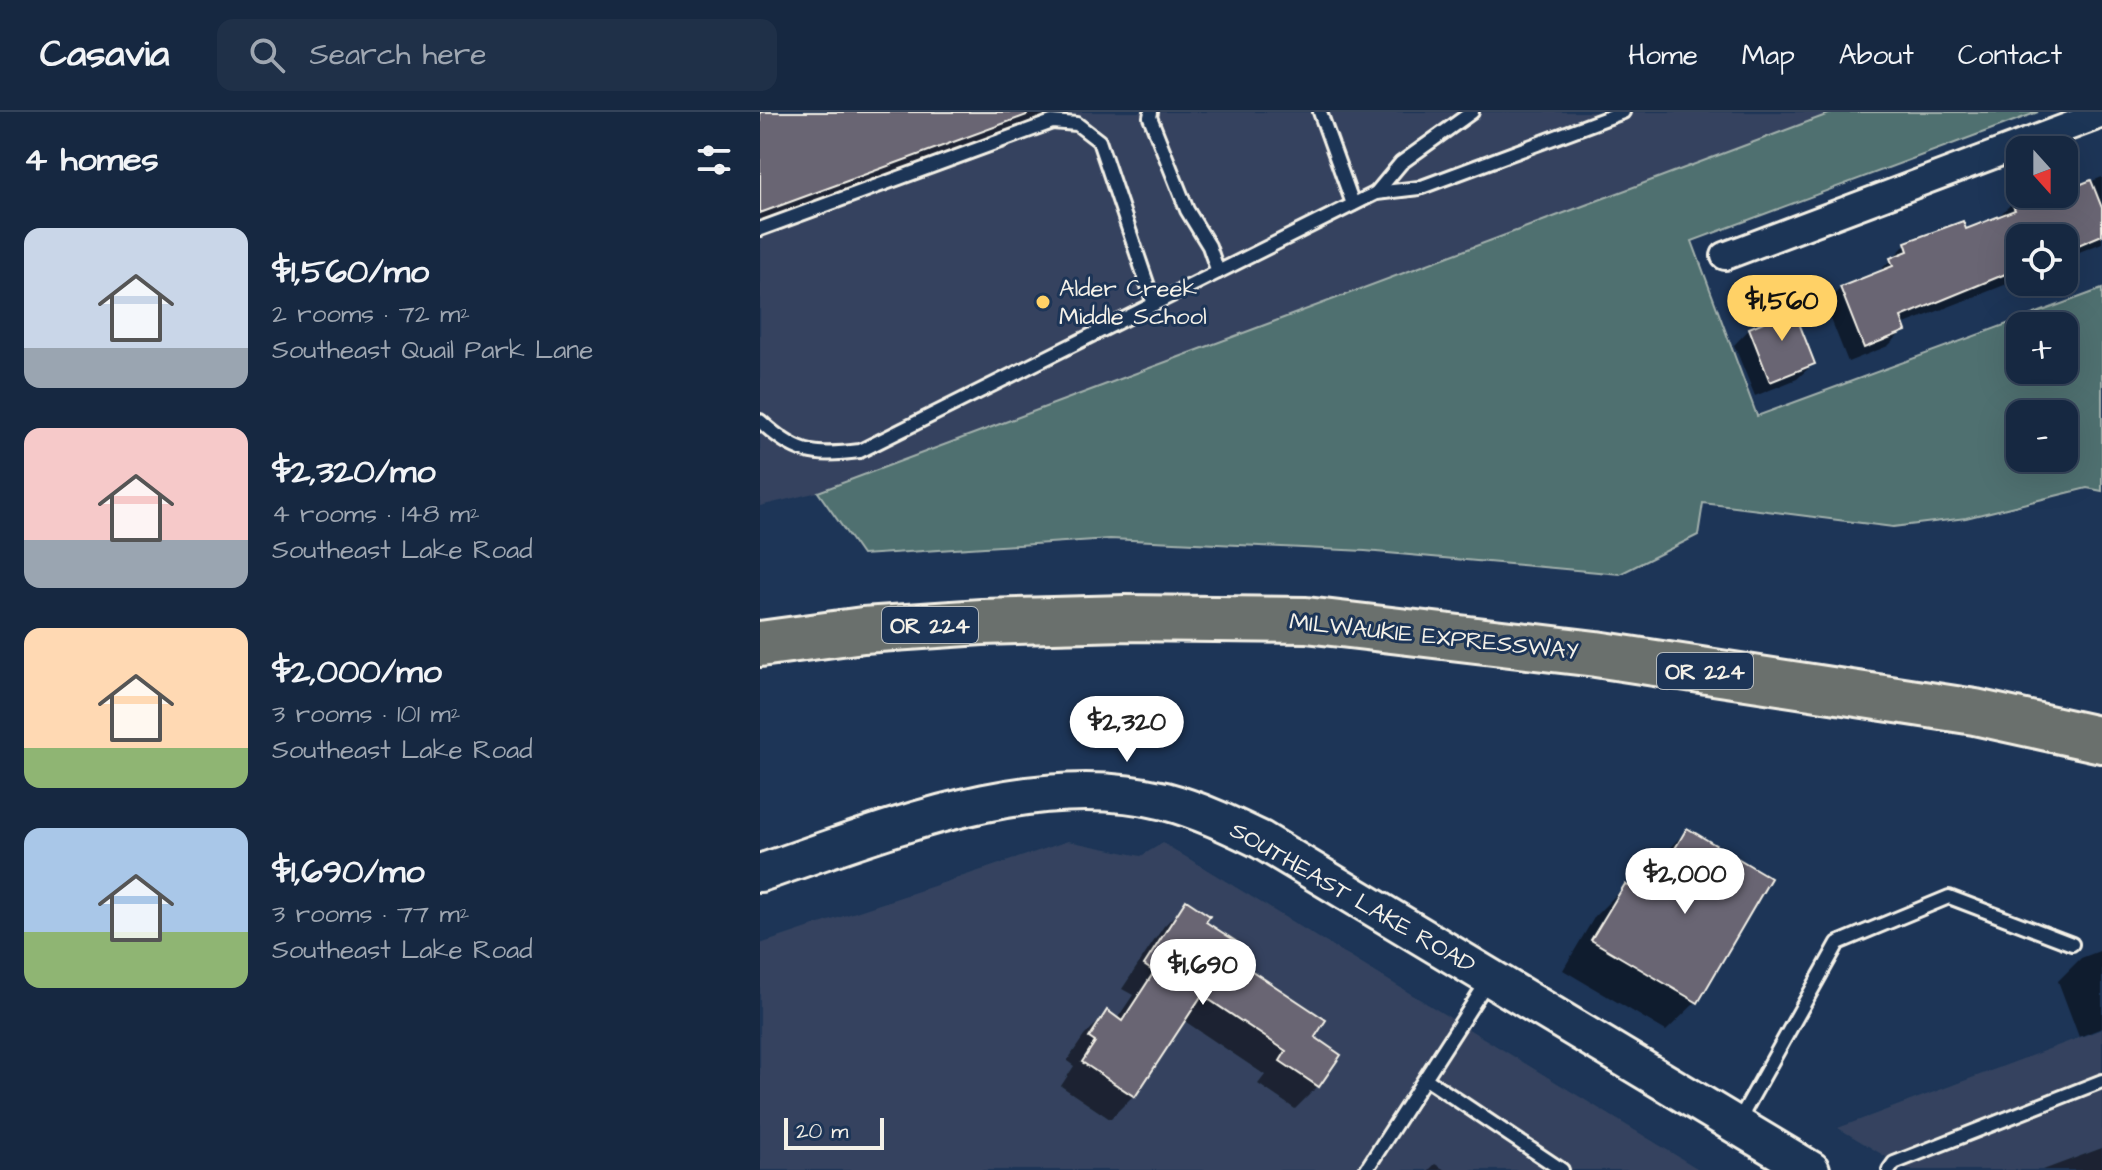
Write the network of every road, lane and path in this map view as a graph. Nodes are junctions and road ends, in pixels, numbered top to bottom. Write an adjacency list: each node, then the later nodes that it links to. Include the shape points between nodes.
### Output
1 (1151, 112): 10 (lane, via 1187,210)
2 (1320, 112): 7 (lane)
3 (1472, 112): 6 (lane, via 1401,163)
4 (1623, 112): 6 (lane, via 1419,188)
5 (2102, 114): 9 (street)
6 (1376, 193): 7 (lane)
7 (1353, 204): 10 (lane)
8 (760, 229): 11 (lane, via 1052,122 1077,124 1099,141)
9 (1725, 256)
10 (1218, 272): 11 (lane)
11 (1154, 304): 12 (lane, via 860,451 801,451)
12 (760, 421)
13 (760, 644): 14 (highway, MILWAUKIE EXPRESSWAY / OR 224, via 982,622 1306,620 1596,654 1975,712)
14 (2102, 740)
15 (760, 873): 17 (street, SOUTHEAST LAKE ROAD, via 907,822 977,806 1040,795 1121,794 1205,813 1261,840)
16 (2072, 944): 20 (lane, via 1949,897 1838,943)
17 (1491, 976): 18 (lane); 20 (street, SOUTHEAST LAKE ROAD)
18 (1426, 1079): 21 (lane); 22 (lane)
19 (2102, 1081): 24 (lane, via 1894,1163)
20 (1737, 1125): 23 (street, SOUTHEAST LAKE ROAD)
21 (1366, 1170)
22 (1562, 1170)
23 (1811, 1170)
24 (1889, 1170)

